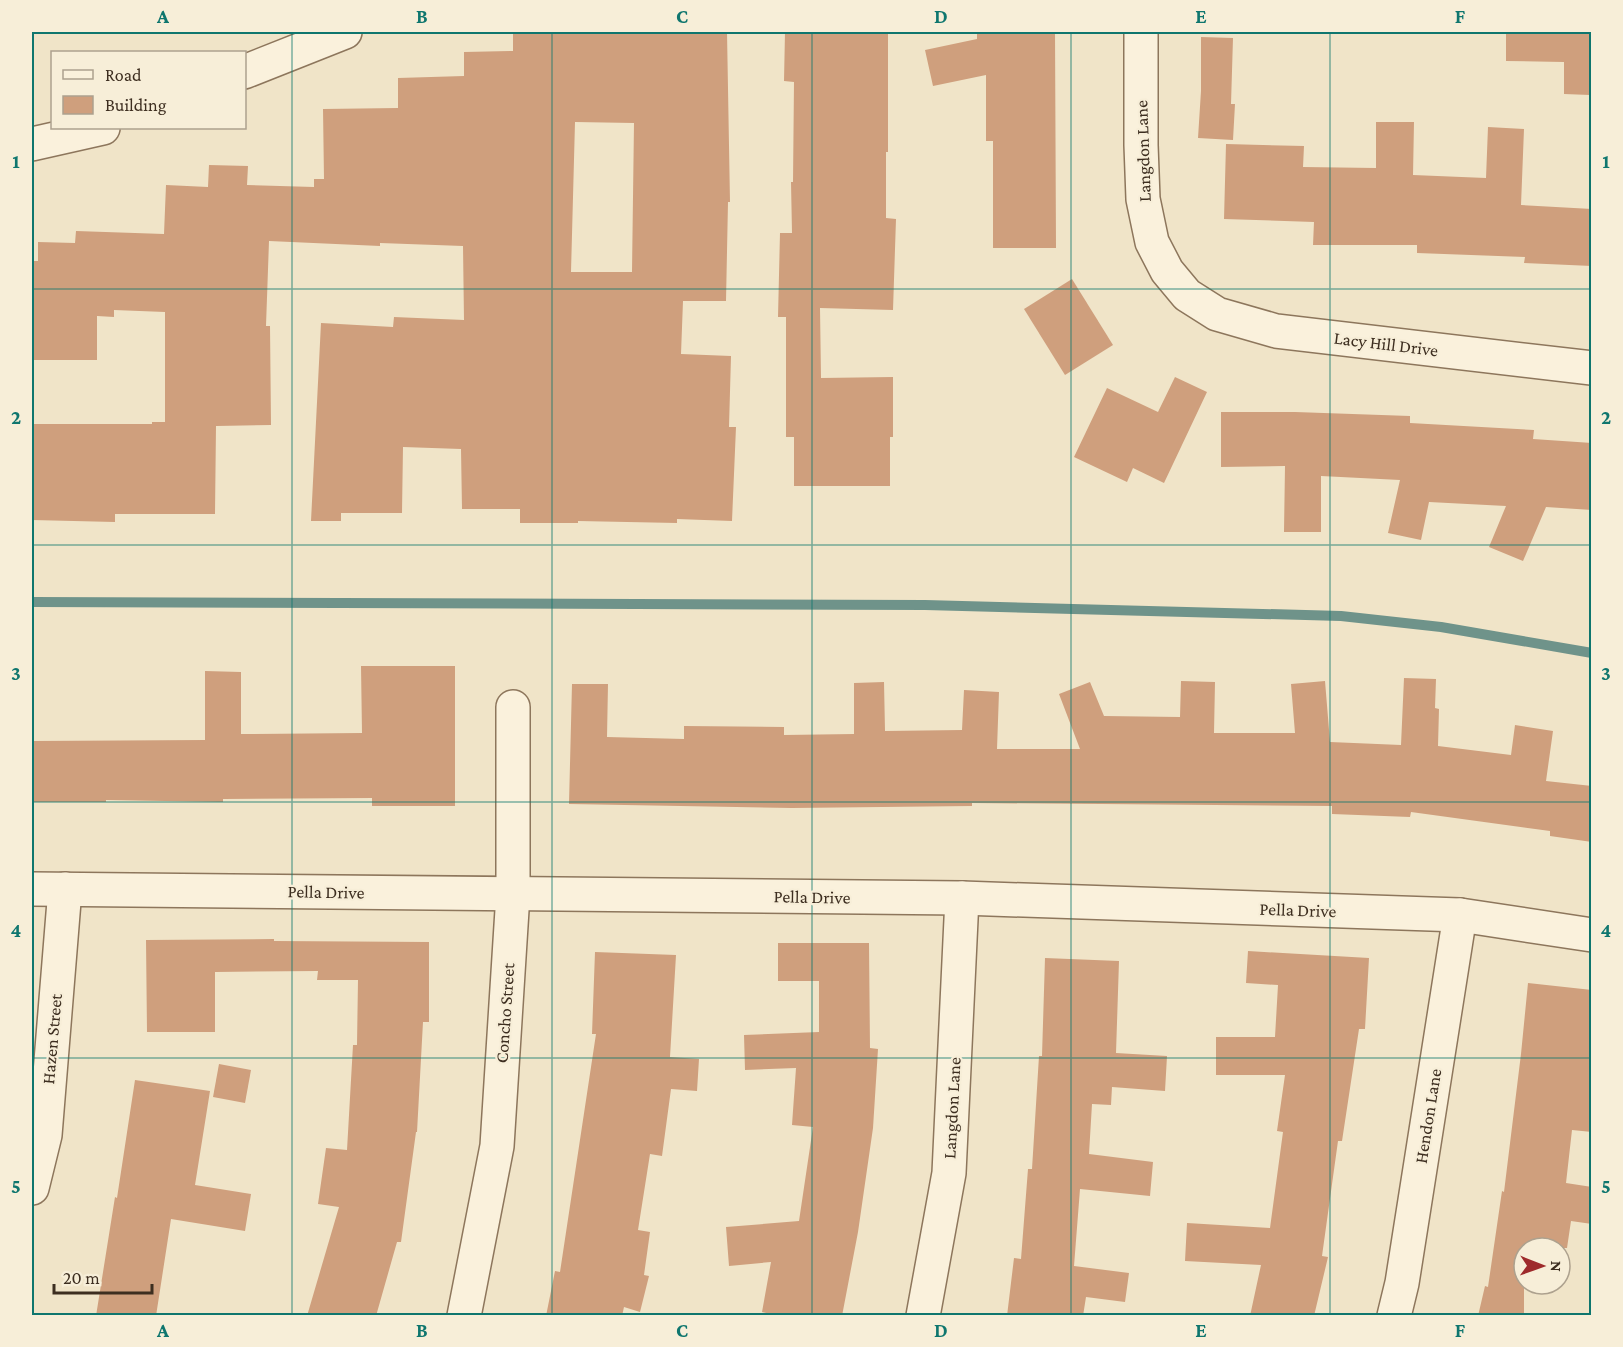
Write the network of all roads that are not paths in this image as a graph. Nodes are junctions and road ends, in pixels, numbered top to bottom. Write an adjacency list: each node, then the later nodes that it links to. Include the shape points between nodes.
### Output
1 (345, 32): 3 (street)
2 (1141, 32): 6 (street, Langdon Lane, via 1143,199 1152,242 1167,271)
3 (246, 71)
4 (99, 129): 5 (street)
5 (32, 144)
6 (1187, 295): 7 (street, Lacy Hill Drive, via 1217,314 1276,332)
7 (1592, 368)
8 (513, 707): 11 (street, Concho Street)
9 (32, 889): 10 (street, Pella Drive)
10 (65, 889): 11 (street, Pella Drive); 15 (street, Hazen Street, via 45,1135)
11 (513, 894): 12 (street, Pella Drive); 16 (street, Concho Street, via 497,1146)
12 (962, 898): 13 (street, Pella Drive); 17 (street, Langdon Lane, via 949,1173)
13 (1460, 915): 14 (street, Pella Drive); 18 (street, Hendon Lane)
14 (1592, 935)
15 (32, 1188)
16 (464, 1316)
17 (923, 1316)
18 (1394, 1316)

